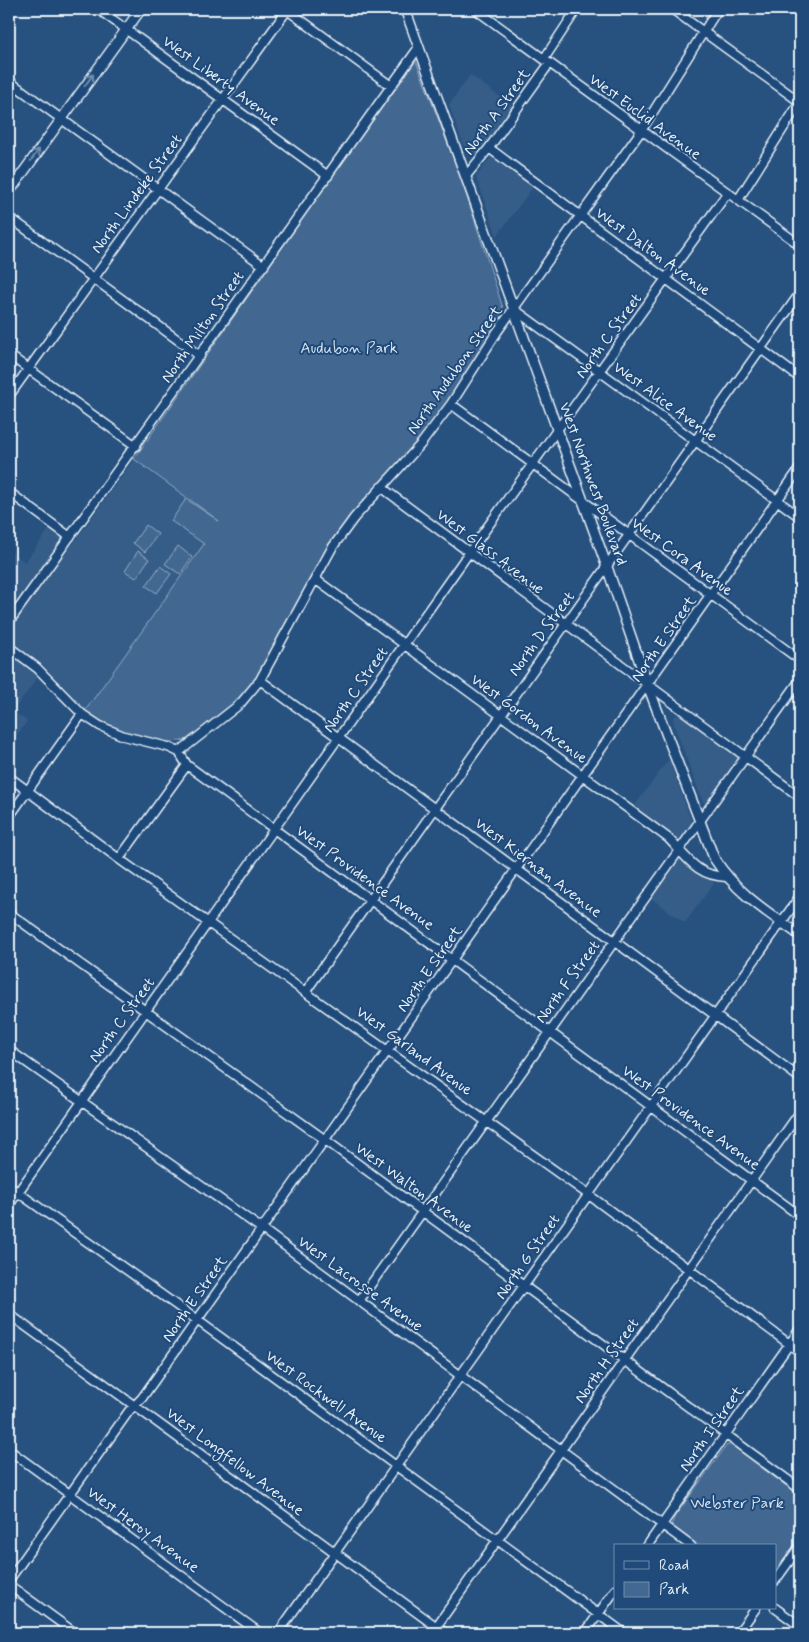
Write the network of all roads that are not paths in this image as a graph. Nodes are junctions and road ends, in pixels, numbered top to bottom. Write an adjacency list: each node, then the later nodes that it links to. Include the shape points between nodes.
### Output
1 (98, 9): 9 (street, West Liberty Avenue)
2 (141, 9): 9 (main road)
3 (287, 9): 14 (street); 15 (street, North Lindeke Street)
4 (405, 9): 11 (main road, West Northwest Boulevard)
5 (476, 9): 12 (street, West Euclid Avenue)
6 (577, 9): 12 (street, North A Street)
7 (672, 9): 10 (street)
8 (718, 9): 10 (street, North Audubon Street)
9 (126, 29): 15 (street, West Liberty Avenue); 17 (main road, one-way to 9)
10 (704, 32): 16 (street); 18 (street, North Audubon Street)
11 (419, 47): 14 (street, North Milton Street); 21 (main road, West Northwest Boulevard)
12 (547, 62): 18 (street, West Euclid Avenue); 19 (street, North A Street)
13 (9, 81): 17 (street)
14 (391, 86): 20 (street, North Milton Street)
15 (222, 99): 20 (street, West Liberty Avenue); 22 (street, North Lindeke Street)
16 (800, 102): 25 (street)
17 (61, 119): 22 (street); 23 (main road, one-way to 17)
18 (641, 131): 24 (street, West Euclid Avenue); 27 (street, North Audubon Street)
19 (489, 148): 21 (street, North A Street); 27 (street, West Dalton Avenue)
20 (328, 176): 29 (street, North Milton Street)
21 (466, 176): 33 (main road, West Northwest Boulevard)
22 (158, 190): 29 (street); 30 (street, North Lindeke Street)
23 (9, 192)
24 (728, 192): 25 (street, West Euclid Avenue); 31 (street, North C Street)
25 (738, 200): 28 (street, West Euclid Avenue)
26 (9, 216): 30 (street)
27 (581, 216): 31 (street, West Dalton Avenue); 33 (street, North Audubon Street)
28 (800, 245)
29 (264, 266): 36 (street, North Milton Street)
30 (94, 278): 36 (street); 37 (street, North Lindeke Street)
31 (666, 279): 34 (street, West Dalton Avenue); 38 (street, North C Street)
32 (800, 293): 34 (street, North D Street)
33 (514, 309): 38 (street, West Alice Avenue); 41 (street, North Audubon Street); 42 (main road, West Northwest Boulevard)
34 (761, 350): 39 (street, West Dalton Avenue); 43 (street, North D Street)
35 (9, 355): 37 (street)
36 (200, 356): 44 (street, North Milton Street)
37 (29, 369): 40 (street, North Lindeke Street); 44 (street)
38 (600, 371): 42 (street, North C Street); 43 (street, West Alice Avenue)
39 (800, 378)
40 (9, 396)
41 (451, 404): 45 (street, West Cora Avenue); 47 (street, North Audubon Street, via 421,444)
42 (558, 430): 45 (street, North C Street); 50 (main road, West Northwest Boulevard)
43 (696, 442): 49 (street, West Alice Avenue); 52 (street, North D Street)
44 (136, 446): 53 (street, North Milton Street)
45 (534, 464): 50 (street, West Cora Avenue); 54 (street, North C Street)
46 (800, 468): 49 (street, North E Street)
47 (382, 487): 54 (street, West Glass Avenue); 56 (street, North Audubon Street, via 338,540)
48 (9, 492): 53 (street)
49 (777, 500): 51 (street, West Alice Avenue); 57 (street, North E Street)
50 (584, 502): 52 (street, West Cora Avenue); 55 (main road, West Northwest Boulevard)
51 (800, 517)
52 (630, 536): 55 (street, North D Street); 57 (street, West Cora Avenue)
53 (70, 537): 58 (street, North Milton Street)
54 (468, 554): 59 (street, West Glass Avenue); 60 (street, North C Street)
55 (607, 567): 59 (street, North D Street); 65 (main road, West Northwest Boulevard)
56 (315, 579): 60 (street, West Gordon Avenue); 63 (street, North Audubon Street)
57 (712, 596): 62 (street, West Cora Avenue); 65 (street, North E Street)
58 (9, 622)
59 (565, 625): 65 (street, West Glass Avenue); 67 (street, North D Street)
60 (404, 644): 67 (street, West Gordon Avenue); 68 (street, North C Street)
61 (9, 647): 66 (street, via 42,672)
62 (800, 660)
63 (260, 680): 68 (street, West Kiernan Avenue); 69 (street, North Audubon Street, via 240,704)
64 (800, 680): 70 (street, North F Street)
65 (648, 686): 70 (street, West Glass Avenue); 72 (street, North E Street); 78 (main road, West Northwest Boulevard)
66 (82, 714): 69 (street, via 112,732 168,746); 74 (street)
67 (500, 716): 72 (street, West Gordon Avenue); 76 (street, North D Street)
68 (338, 738): 76 (street, West Kiernan Avenue); 79 (street, North C Street)
69 (179, 752): 71 (street, West Providence Avenue)
70 (745, 757): 75 (street, West Glass Avenue); 78 (street, North F Street)
71 (187, 765): 79 (street, West Providence Avenue); 81 (street)
72 (583, 775): 80 (street, West Gordon Avenue); 82 (street, North E Street)
73 (9, 776): 74 (street, West Garland Avenue)
74 (27, 792): 77 (street); 81 (street, West Garland Avenue)
75 (800, 797)
76 (435, 809): 82 (street, West Kiernan Avenue); 85 (street, North D Street)
77 (9, 817)
78 (700, 822): 80 (street, North F Street); 83 (main road, West Northwest Boulevard, via 714,858)
79 (275, 828): 85 (street, West Providence Avenue); 87 (street, North C Street)
80 (679, 849): 83 (street, West Gordon Avenue, via 710,876); 90 (street, North F Street)
81 (120, 859): 87 (street, West Garland Avenue)
82 (517, 869): 90 (street, West Kiernan Avenue); 91 (street, North E Street)
83 (726, 877): 88 (main road, West Northwest Boulevard)
84 (800, 896): 88 (street, North G Street)
85 (371, 898): 91 (street, West Providence Avenue); 92 (street, North D Street)
86 (9, 913): 93 (street, West Walton Avenue)
87 (209, 921): 92 (street, West Garland Avenue); 93 (street, North C Street)
88 (782, 922): 89 (main road, West Northwest Boulevard); 94 (street, North G Street)
89 (800, 935)
90 (614, 941): 94 (street, West Kiernan Avenue); 95 (street, North F Street)
91 (454, 959): 95 (street, West Providence Avenue); 97 (street, North E Street)
92 (306, 991): 97 (street, West Garland Avenue)
93 (146, 1012): 99 (street, North C Street); 103 (street, West Walton Avenue)
94 (716, 1015): 98 (street, West Kiernan Avenue); 100 (street, North G Street)
95 (550, 1031): 100 (street, West Providence Avenue); 102 (street, North F Street)
96 (9, 1050): 99 (street, West Lacrosse Avenue)
97 (389, 1050): 102 (street, West Garland Avenue); 103 (street, North E Street)
98 (800, 1078)
99 (81, 1101): 106 (street, North C Street); 111 (street, West Lacrosse Avenue)
100 (652, 1106): 104 (street, West Providence Avenue); 107 (street, North G Street)
101 (800, 1112): 104 (street, North H Street)
102 (487, 1121): 107 (street, West Garland Avenue); 109 (street, North F Street)
103 (324, 1139): 109 (street, West Walton Avenue); 111 (street, North E Street)
104 (752, 1180): 110 (street, West Providence Avenue); 112 (street, North H Street)
105 (9, 1186): 106 (street, West Rockwell Avenue)
106 (18, 1192): 108 (street, North C Street); 116 (street, West Rockwell Avenue)
107 (589, 1195): 112 (street, West Garland Avenue); 113 (street, North G Street)
108 (9, 1205)
109 (424, 1212): 113 (street, West Walton Avenue); 114 (street, North F Street)
110 (800, 1216)
111 (262, 1229): 114 (street, West Lacrosse Avenue); 116 (street, North E Street)
112 (688, 1269): 118 (street, West Garland Avenue); 120 (street, North H Street)
113 (524, 1286): 120 (street, West Walton Avenue); 121 (street, North G Street)
114 (359, 1301): 121 (street, West Lacrosse Avenue)
115 (9, 1314): 122 (street, West Longfellow Avenue)
116 (197, 1320): 122 (street, North E Street); 126 (street, West Rockwell Avenue)
117 (800, 1329): 118 (street, North I Street)
118 (790, 1344): 119 (street, West Garland Avenue); 123 (street, North I Street)
119 (800, 1352)
120 (624, 1360): 123 (street, West Walton Avenue); 125 (street, North H Street)
121 (460, 1376): 125 (street, West Lacrosse Avenue); 126 (street, North G Street)
122 (136, 1405): 128 (street, North E Street); 134 (street, West Longfellow Avenue)
123 (725, 1434): 127 (street, West Walton Avenue); 129 (street, North I Street)
124 (9, 1450): 128 (street, West Heroy Avenue)
125 (561, 1450): 129 (street, West Lacrosse Avenue); 130 (street, North H Street)
126 (398, 1466): 130 (street, West Rockwell Avenue); 134 (street, North G Street)
127 (800, 1489)
128 (70, 1494): 135 (street, North E Street); 145 (street, West Heroy Avenue)
129 (662, 1524): 131 (street, North I Street); 132 (street, West Lacrosse Avenue)
130 (498, 1540): 141 (street, West Rockwell Avenue); 143 (street, North H Street)
131 (648, 1544)
132 (688, 1544)
133 (800, 1546): 136 (street)
134 (335, 1553): 143 (street, West Longfellow Avenue); 146 (street, North G Street)
135 (9, 1580)
136 (776, 1580)
137 (9, 1585): 144 (street)
138 (614, 1591): 141 (street)
139 (776, 1609): 142 (street)
140 (755, 1610): 150 (street)
141 (598, 1614): 148 (street); 149 (street, West Rockwell Avenue)
142 (800, 1626)
143 (436, 1627): 147 (street, West Longfellow Avenue)
144 (75, 1633)
145 (260, 1633)
146 (278, 1633)
147 (445, 1633)
148 (585, 1633)
149 (624, 1633)
150 (738, 1633)

